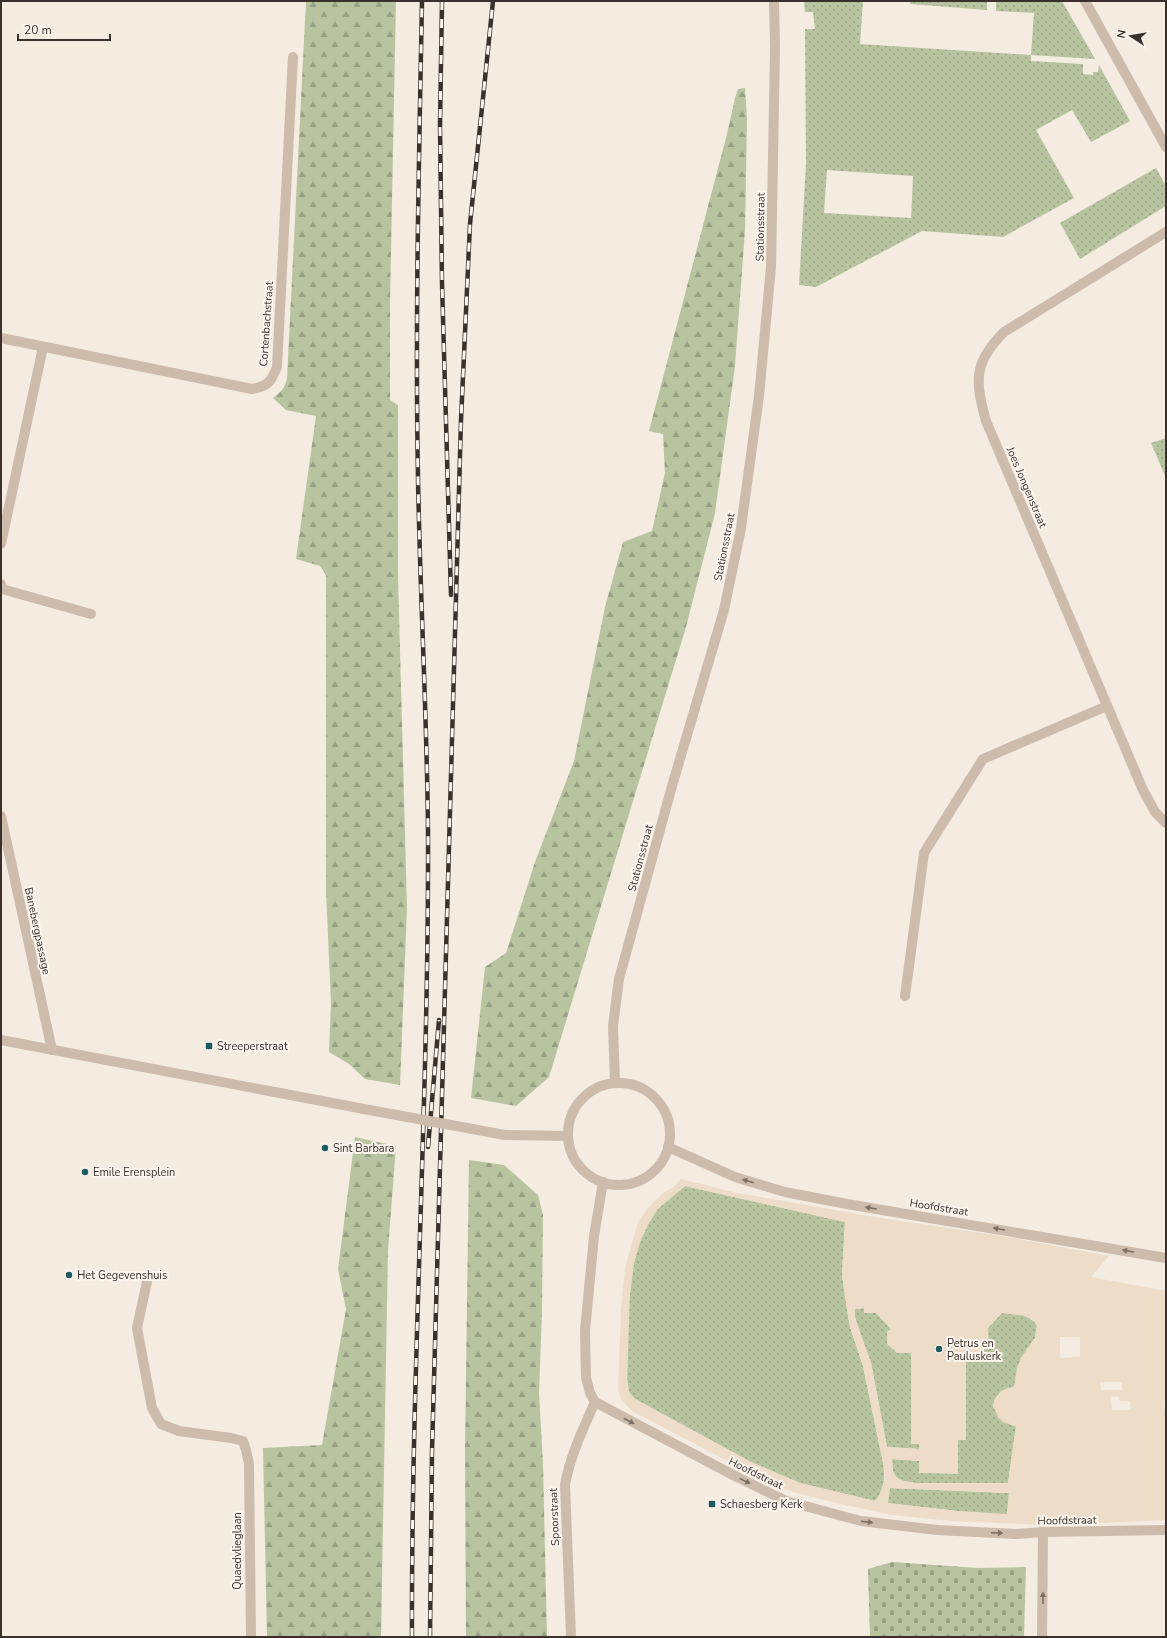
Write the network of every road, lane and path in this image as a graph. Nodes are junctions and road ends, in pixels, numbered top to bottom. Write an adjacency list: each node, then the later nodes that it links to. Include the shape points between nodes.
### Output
1 (774, 1): 17 (street, Stationsstraat, via 771,267 759,396 741,528 724,610 619,979 614,1026)
2 (1085, 1): 4 (street)
3 (293, 57): 7 (street, Cortenbachstraat, via 277,367 272,379 263,387 252,389)
4 (1166, 147)
5 (1166, 232): 11 (street, Joes Jongenstraat, via 1004,332 991,345 979,374 979,394 986,421)
6 (1, 338): 7 (street, Cortenbachstraat)
7 (43, 347): 8 (street)
8 (1, 544)
9 (1, 584): 10 (street, via 2,589)
10 (91, 614)
11 (1107, 706): 13 (street, Joes Jongenstraat, via 1154,812); 14 (street, via 983,759 924,853)
12 (1, 816): 16 (street, Banebergpassage)
13 (1166, 823)
14 (905, 996)
15 (1, 1040): 16 (street)
16 (52, 1050): 18 (street, bridge, via 505,1135)
17 (615, 1083): 18 (street, via 600,1086 586,1095 576,1106 569,1121); 19 (street, via 631,1084 646,1090 658,1101 668,1120)
18 (568, 1136): 20 (street, via 570,1148 582,1170)
19 (668, 1147): 20 (street, via 662,1162 650,1174 636,1182 619,1185); 21 (street, Hoofdstraat, one-way to 19, via 785,1192 735,1177)
20 (603, 1182): 23 (street, via 594,1236 585,1331 586,1378)
21 (1166, 1258)
22 (148, 1277): 26 (street, Quaedvlieglaan, via 138,1328 152,1408 161,1424 179,1431 242,1441 246,1450 249,1464)
23 (595, 1402): 25 (street, Hoofdstraat, one-way to 25, via 786,1501 876,1523 937,1530 1016,1534); 27 (street, Spoorstraat, via 574,1451 564,1485)
24 (1166, 1530): 25 (street, Hoofdstraat)
25 (1043, 1532): 28 (street, one-way to 25)
26 (251, 1637)
27 (571, 1637)
28 (1042, 1637)

